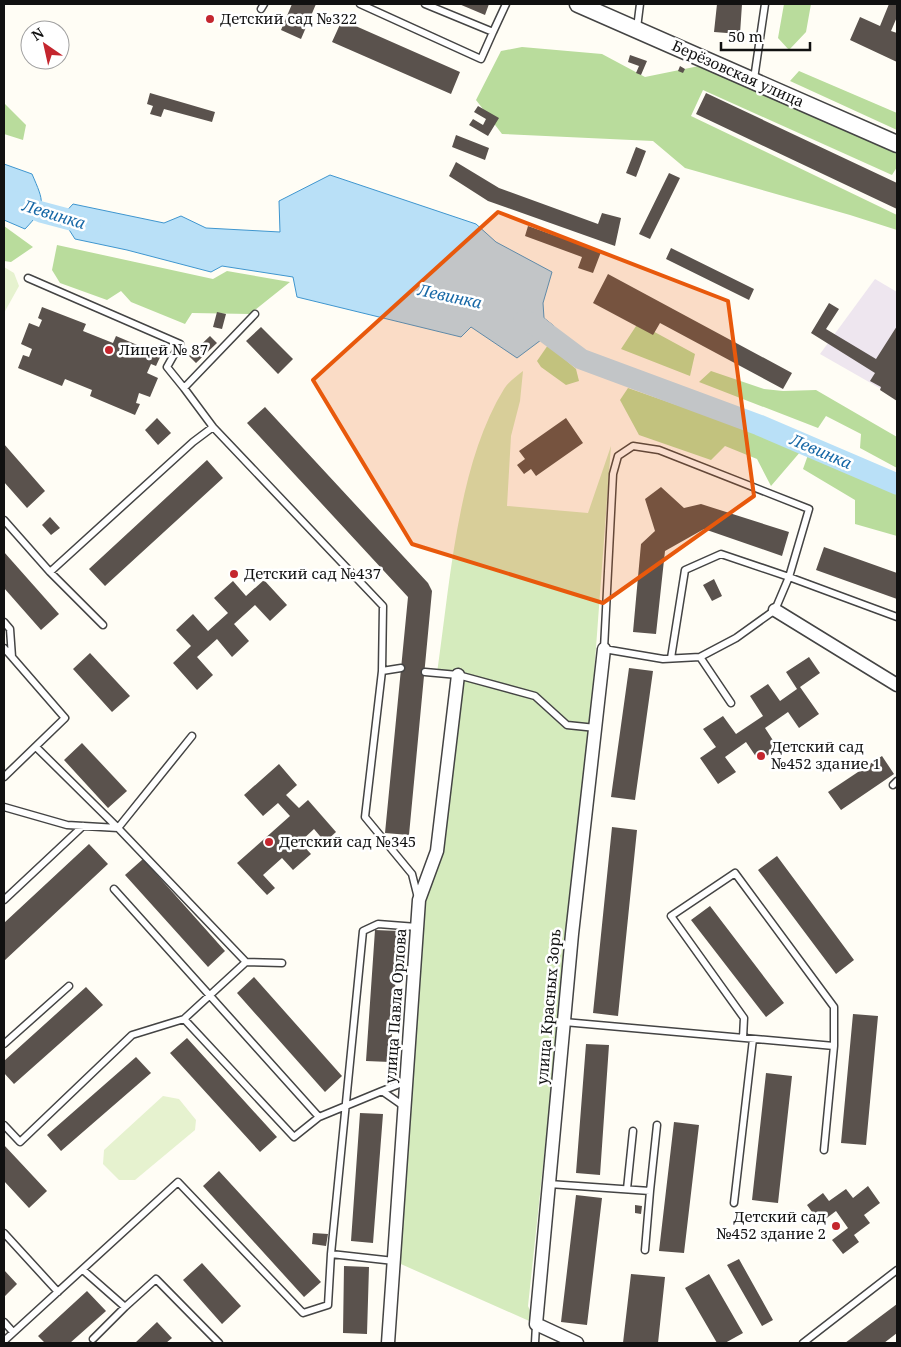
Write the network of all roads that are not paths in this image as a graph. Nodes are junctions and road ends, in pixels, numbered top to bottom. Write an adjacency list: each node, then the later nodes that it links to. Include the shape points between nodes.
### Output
1 (360, 4): 8 (lane, via 481,59)
2 (425, 4): 8 (lane)
3 (506, 4): 8 (lane)
4 (578, 4): 7 (street, Берёзовская улица)
5 (640, 4): 7 (lane)
6 (765, 4): 9 (lane)
7 (637, 30): 9 (street, Берёзовская улица)
8 (493, 32)
9 (754, 81): 10 (street, Берёзовская улица)
10 (897, 144)
11 (28, 278): 13 (lane, via 180,344 167,367)
12 (256, 314): 13 (lane)
13 (184, 388): 14 (lane)
14 (213, 427): 16 (lane); 28 (lane, via 383,606)
15 (4, 520): 16 (lane)
16 (50, 572): 21 (lane)
17 (789, 577): 18 (lane); 19 (lane); 23 (lane, via 809,509 658,450 633,446 618,456 613,474); 26 (lane, via 721,554 685,570)
18 (775, 610): 25 (lane, via 736,638); 31 (street)
19 (897, 617)
20 (4, 622): 24 (lane, via 10,629)
21 (103, 625)
22 (4, 648): 24 (lane)
23 (604, 649): 26 (lane); 33 (street, улица Красных Зорь)
24 (12, 657): 35 (lane, via 65,718)
25 (700, 657): 26 (lane); 32 (lane)
26 (671, 658)
27 (401, 668): 28 (lane)
28 (382, 670): 42 (lane, via 365,818 412,874)
29 (425, 672): 30 (lane)
30 (458, 675): 33 (lane, via 535,696 567,726); 42 (street, улица Павла Орлова, via 438,851)
31 (897, 685)
32 (731, 703)
33 (596, 728): 49 (street, улица Красных Зорь)
34 (192, 736): 39 (lane)
35 (36, 747): 36 (lane); 39 (lane)
36 (4, 777)
37 (4, 806): 38 (lane, via 68,825)
38 (82, 826): 39 (lane); 41 (lane)
39 (118, 828): 44 (lane)
40 (114, 889): 47 (lane)
41 (4, 900)
42 (419, 900): 43 (street, улица Павла Орлова)
43 (417, 927): 54 (street, улица Павла Орлова); 56 (lane, via 378,924 363,931)
44 (246, 962): 45 (lane); 47 (lane)
45 (282, 962)
46 (69, 986): 52 (lane)
47 (208, 995): 48 (lane); 58 (lane)
48 (184, 1019): 58 (lane, via 294,1137); 59 (lane, via 132,1035 20,1142)
49 (564, 1022): 50 (lane); 63 (street, улица Красных Зорь)
50 (742, 1038): 51 (lane); 53 (lane, via 744,1018 671,916 735,873 834,1007)
51 (753, 1039): 53 (lane); 66 (lane)
52 (4, 1044)
53 (834, 1046): 62 (lane)
54 (408, 1080): 55 (lane); 57 (street, улица Павла Орлова)
55 (382, 1091): 56 (lane); 57 (lane)
56 (347, 1105): 58 (lane); 69 (lane)
57 (406, 1107): 70 (street, улица Павла Орлова)
58 (319, 1117)
59 (4, 1125)
60 (656, 1125): 65 (lane)
61 (633, 1131): 64 (lane)
62 (824, 1150)
63 (550, 1184): 64 (lane); 76 (street, улица Красных Зорь)
64 (627, 1190): 65 (lane)
65 (650, 1191): 68 (lane)
66 (734, 1203)
67 (4, 1233): 73 (lane)
68 (645, 1250)
69 (331, 1254): 70 (lane); 71 (lane, via 328,1306 303,1313 178,1182)
70 (394, 1261): 81 (street, улица Павла Орлова)
71 (83, 1270): 73 (lane); 74 (lane)
72 (897, 1270): 84 (lane)
73 (58, 1292): 77 (lane)
74 (125, 1308): 78 (lane); 80 (lane, via 156,1279)
75 (4, 1322): 77 (lane)
76 (536, 1324): 82 (lane); 83 (street)
77 (13, 1332): 79 (lane)
78 (93, 1339)
79 (4, 1341)
80 (219, 1343)
81 (388, 1343)
82 (535, 1343)
83 (577, 1343)
84 (803, 1343)

